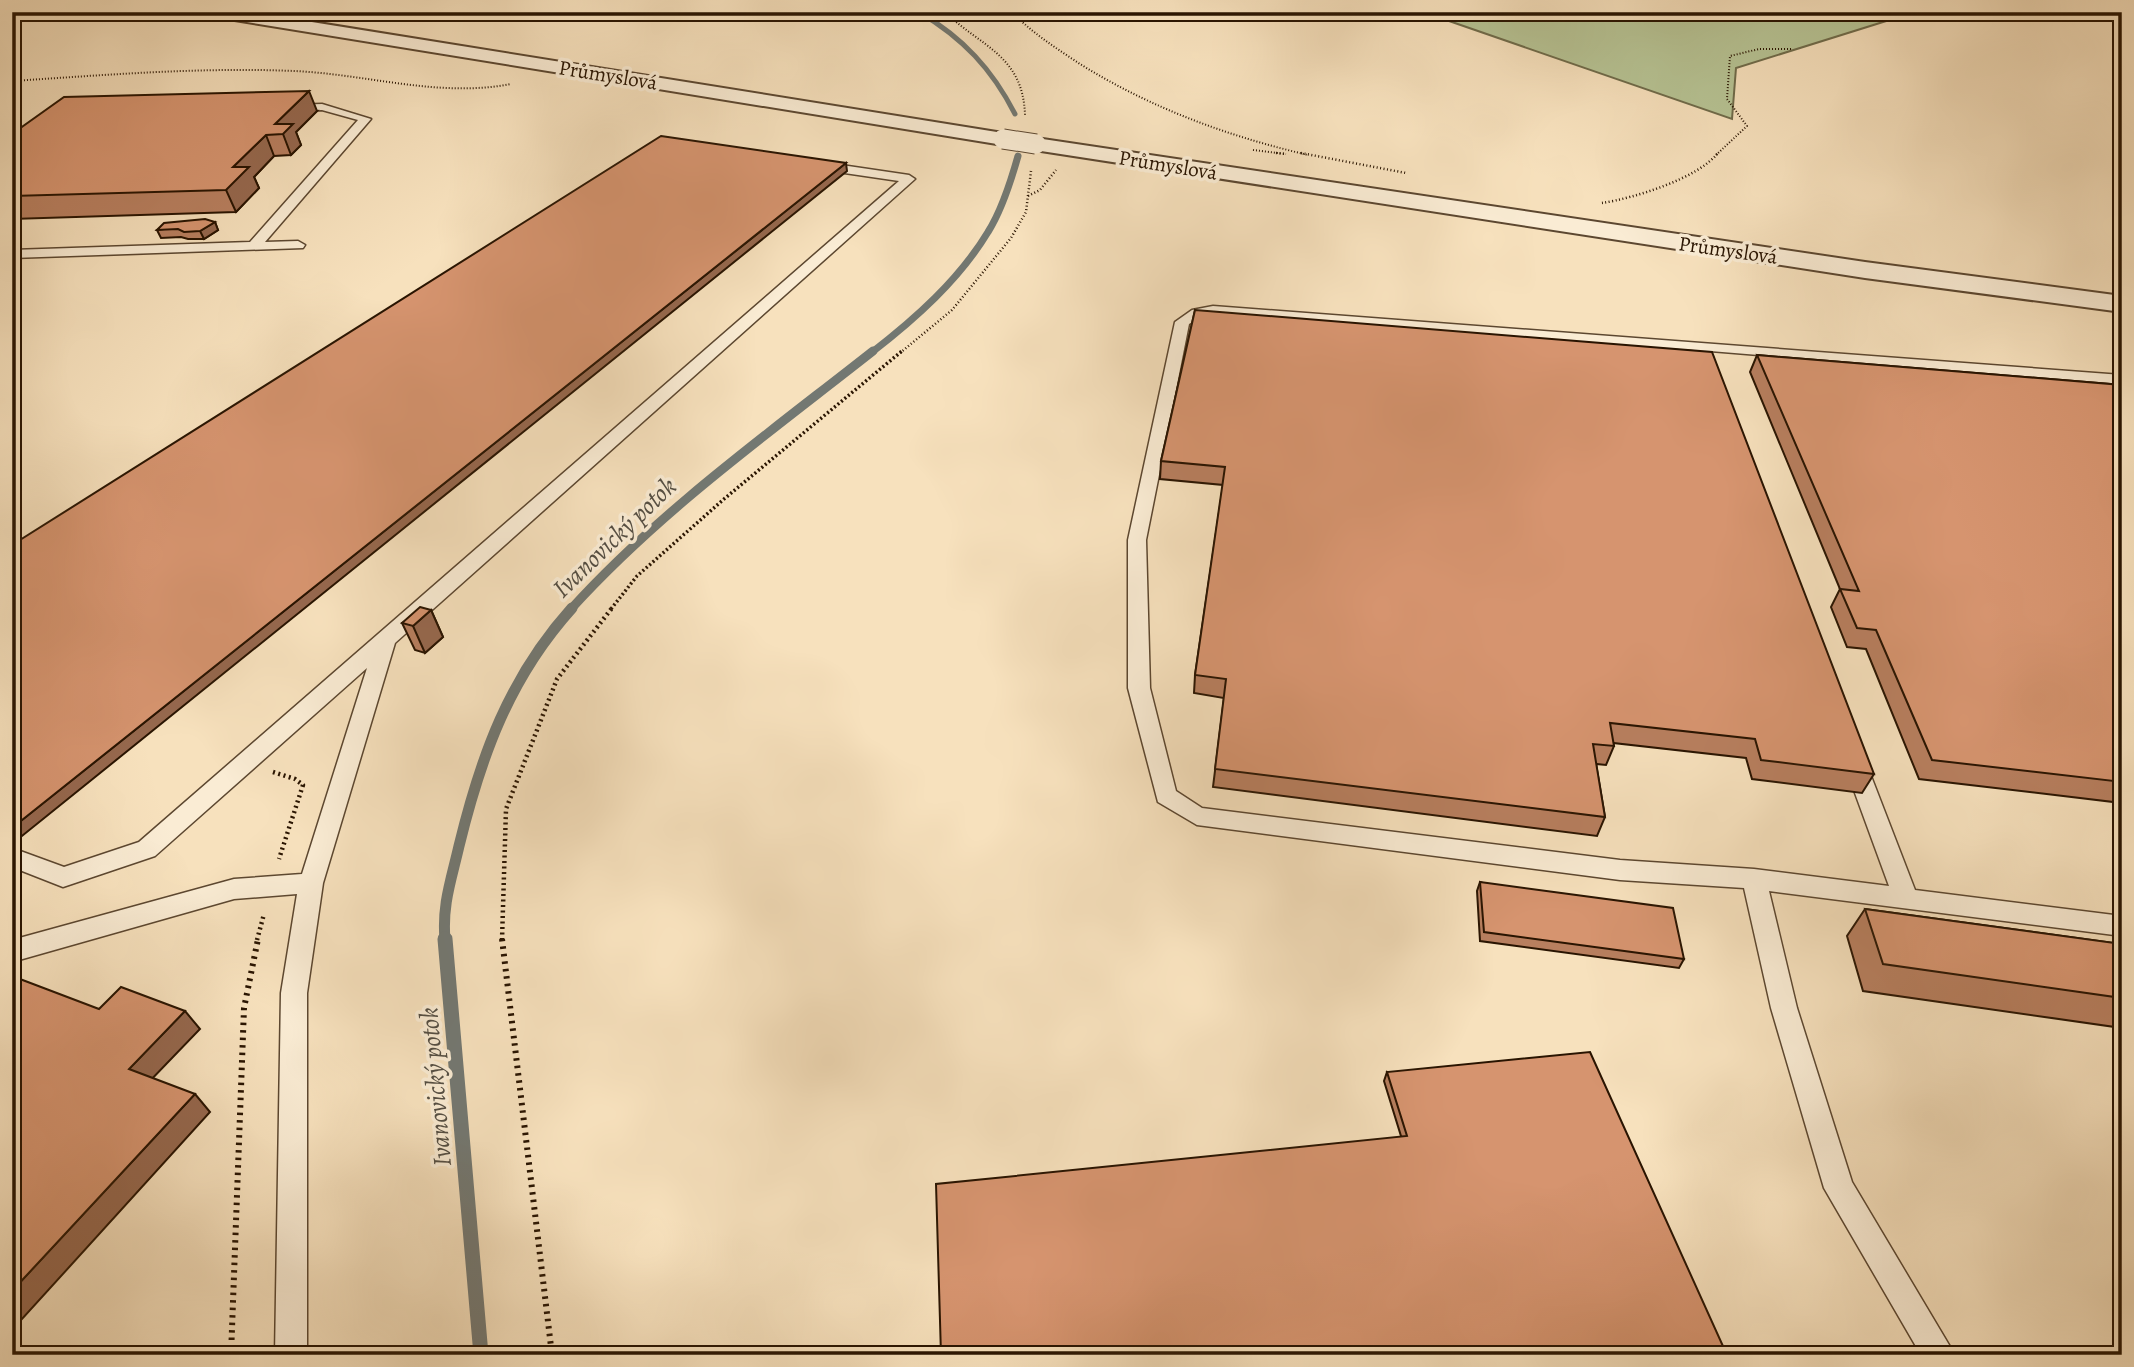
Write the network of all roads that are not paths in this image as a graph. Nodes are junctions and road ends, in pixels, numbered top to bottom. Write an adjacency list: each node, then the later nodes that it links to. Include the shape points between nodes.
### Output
1 (216, 12): 7 (street, Průmyslová, bridge, via 1003,139 1852,268)
2 (275, 108): 5 (lane, via 322,107 365,119)
3 (809, 164): 11 (lane, via 909,179)
4 (298, 245): 5 (lane)
5 (254, 246): 6 (lane)
6 (12, 254)
7 (2122, 304)
8 (1700, 346): 9 (lane); 10 (lane); 14 (lane, via 1213,310 1191,314 1182,322 1137,540 1139,688 1166,796 1197,816 1619,870)
9 (1713, 380)
10 (2122, 380)
11 (385, 642): 13 (lane, via 147,849 63,877); 15 (lane)
12 (1849, 746): 16 (lane)
13 (12, 857)
14 (1754, 879): 16 (lane); 20 (lane, via 1784,1008 1839,1188)
15 (311, 883): 18 (lane, via 234,889); 19 (lane, via 294,993)
16 (1906, 899): 17 (lane)
17 (2122, 926)
18 (12, 951)
19 (290, 1355)
20 (1939, 1355)

